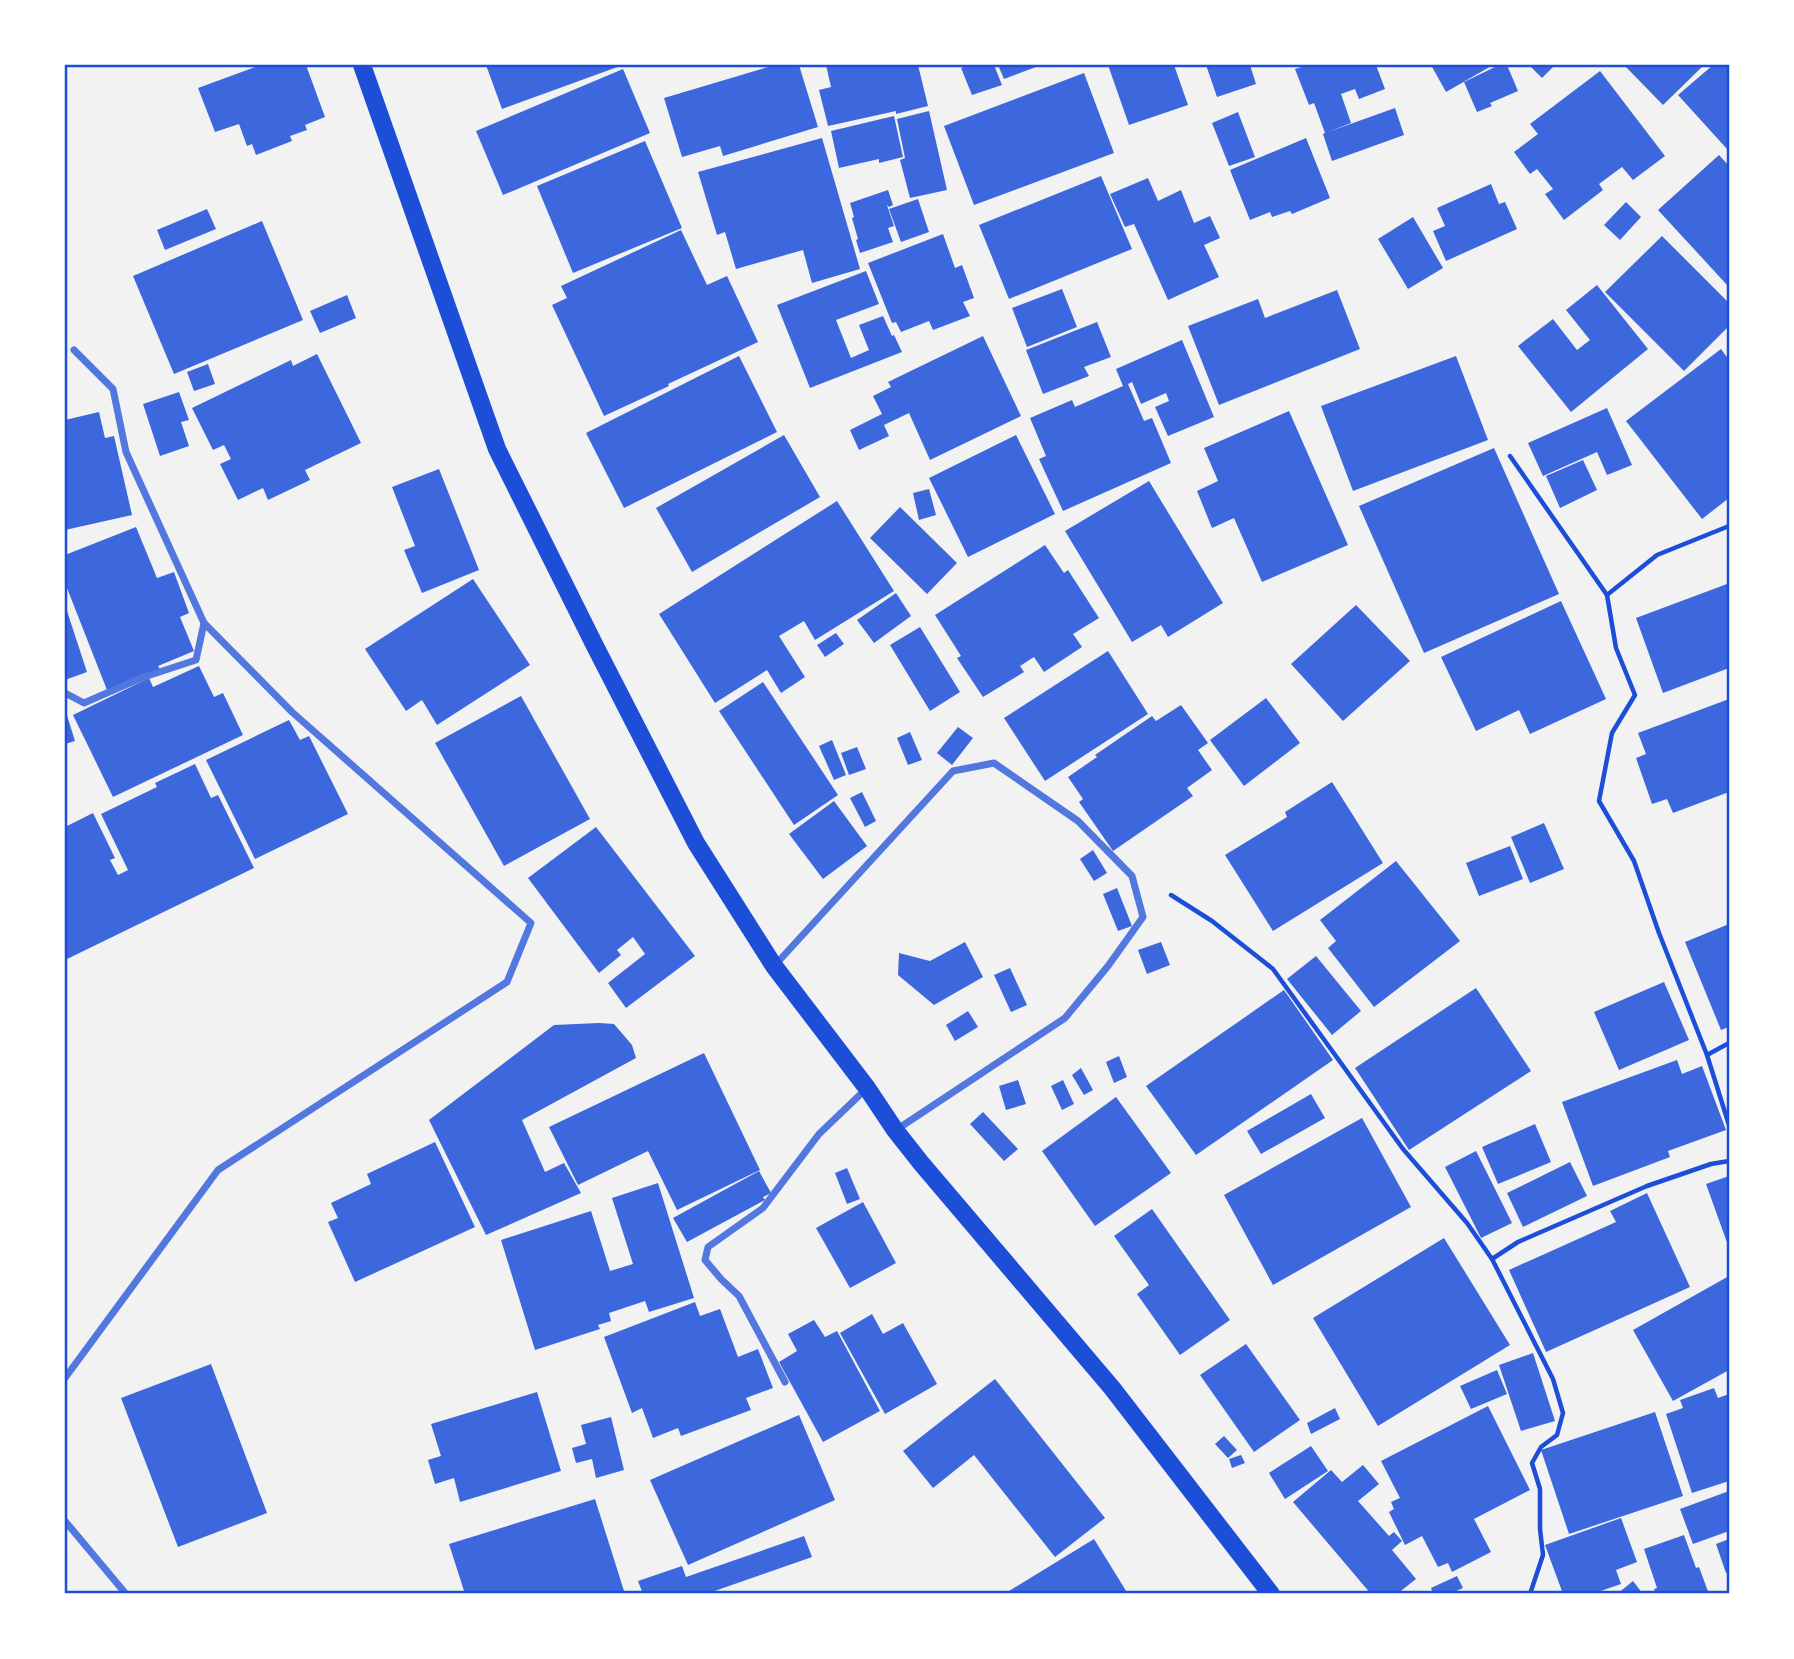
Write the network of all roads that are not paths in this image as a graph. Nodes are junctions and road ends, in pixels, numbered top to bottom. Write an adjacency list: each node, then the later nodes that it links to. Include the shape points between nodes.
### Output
1 (362, 65): 5 (main road, via 497,449 696,843)
2 (74, 350): 3 (street, via 113,389 126,452)
3 (204, 623): 4 (street, via 196,660 84,703); 8 (street, via 292,712 531,923 507,982 218,1170)
4 (65, 693)
5 (774, 966): 6 (main road); 7 (street, via 953,771 994,763 1078,821 1132,876 1143,917 1065,1018)
6 (867, 1088): 7 (main road); 9 (street, via 819,1134 763,1208 708,1247 705,1260 739,1296)
7 (895, 1130): 12 (main road, via 1111,1388)
8 (65, 1378)
9 (785, 1382)
10 (65, 1521): 11 (street)
11 (126, 1594)
12 (1272, 1594)

